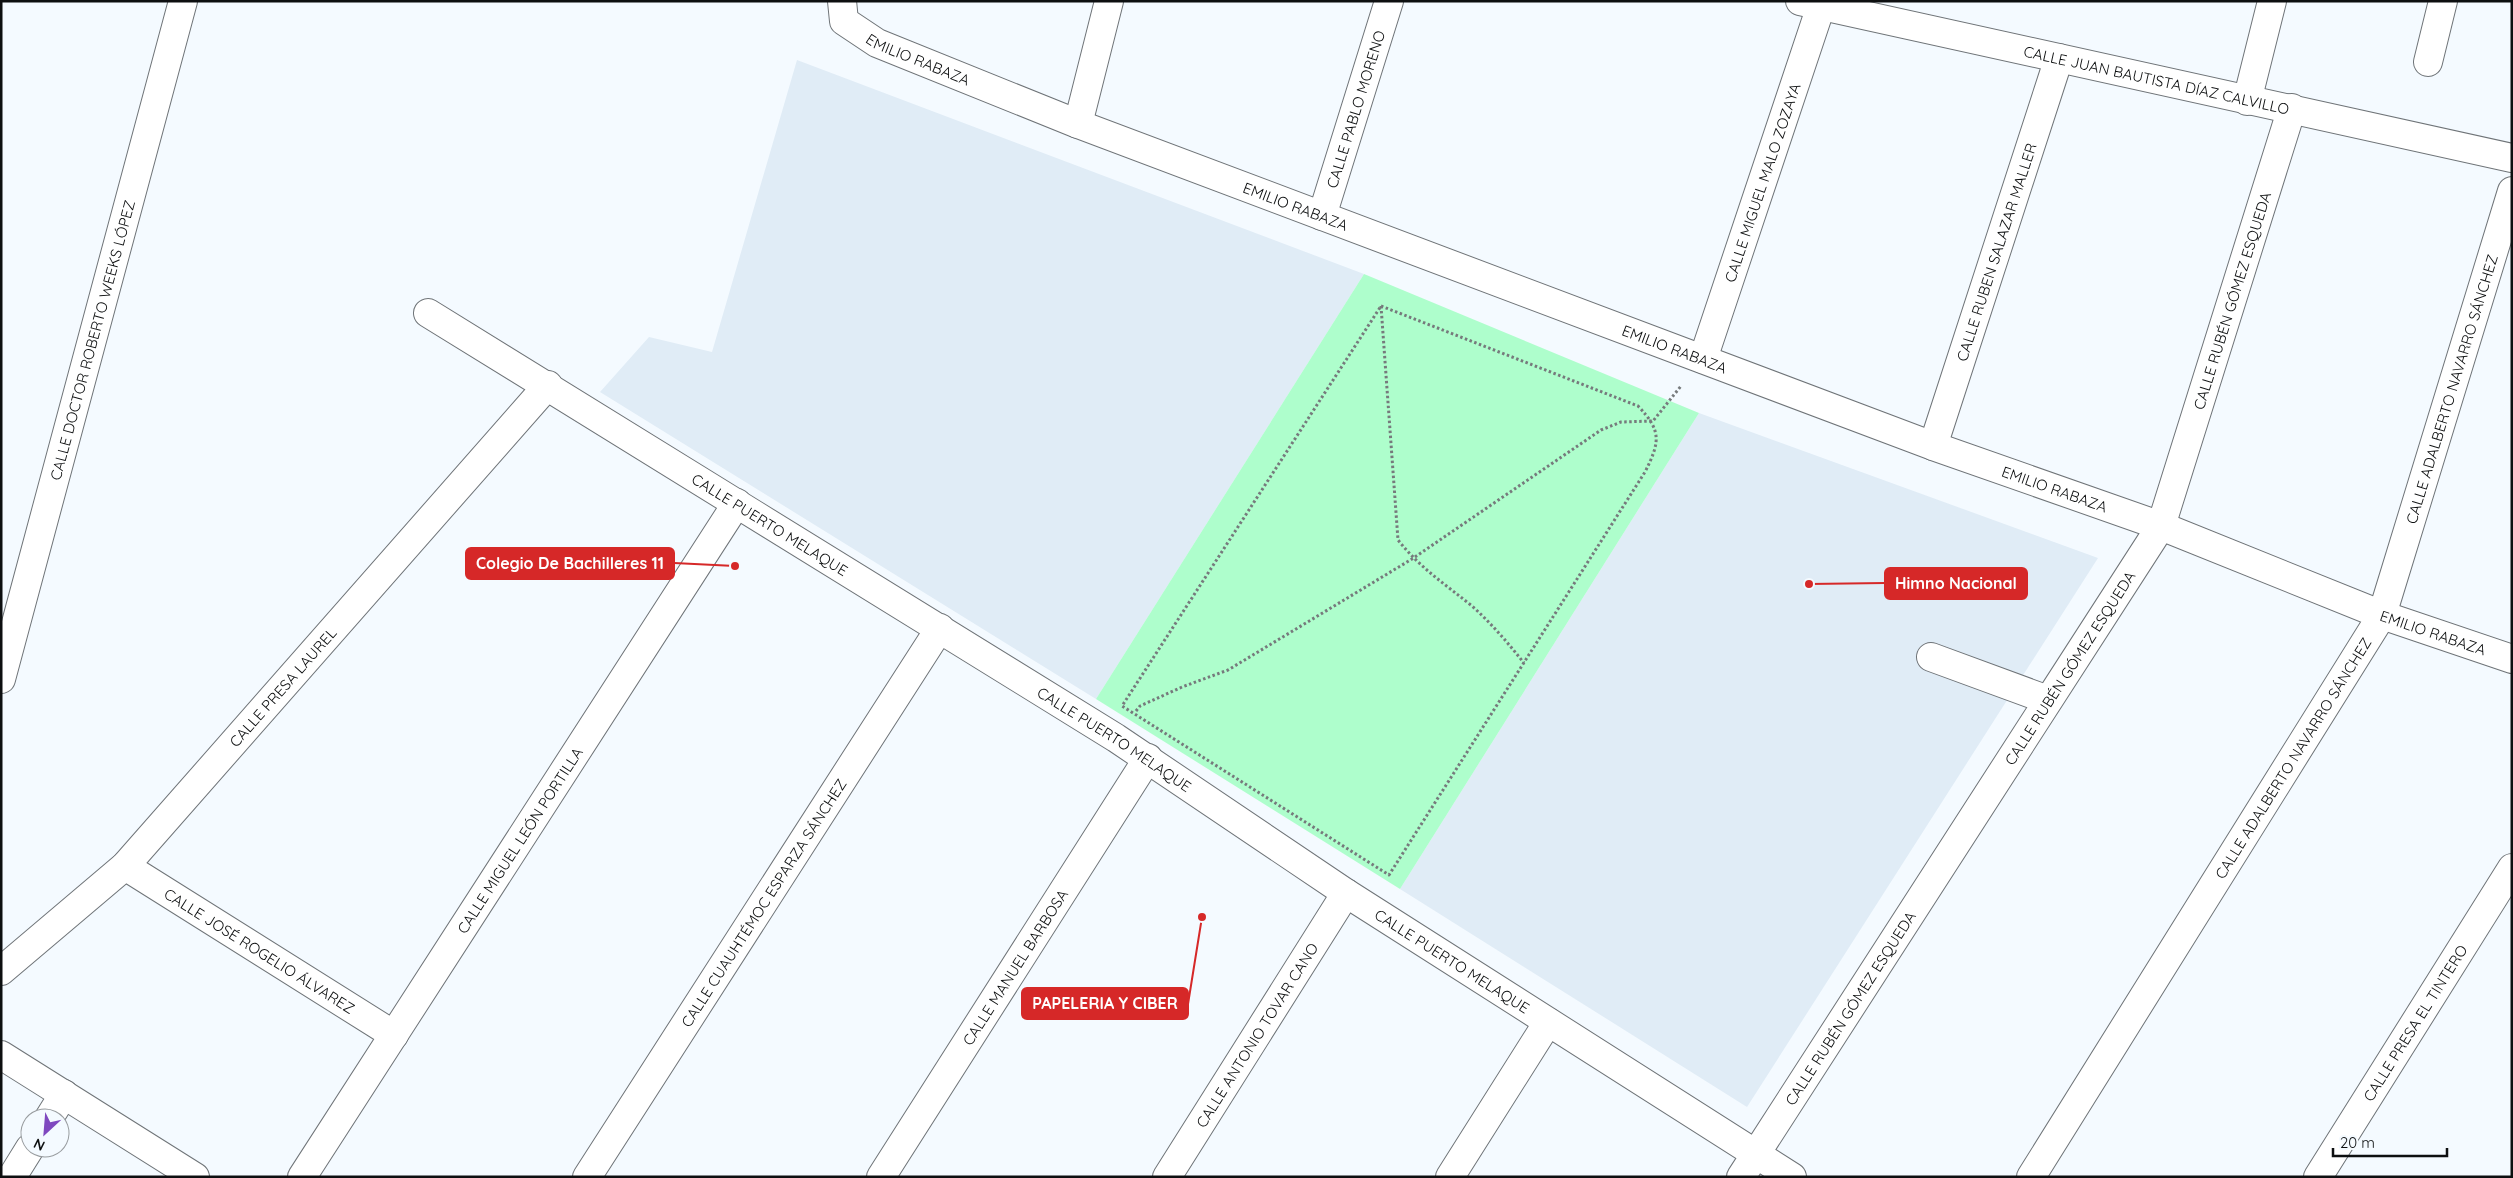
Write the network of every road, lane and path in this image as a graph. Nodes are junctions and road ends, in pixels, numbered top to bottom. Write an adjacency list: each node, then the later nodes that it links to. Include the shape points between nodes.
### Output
1 (183, 1): 30 (street, CALLE DOCTOR ROBERTO WEEKS LÓPEZ)
2 (1109, 1): 12 (street)
3 (1389, 1): 15 (street, CALLE PABLO MORENO)
4 (2272, 1): 10 (street)
5 (2442, 1): 9 (street)
6 (1811, 4): 8 (street, CALLE JUAN BAUTISTA DÍAZ CALVILLO); 18 (street, CALLE MIGUEL MALO ZOZAYA)
7 (843, 11): 12 (street, EMILIO RABAZA, via 877,43)
8 (2059, 58): 10 (street, CALLE JUAN BAUTISTA DÍAZ CALVILLO); 21 (street, CALLE RUBEN SALAZAR MALLER)
9 (2428, 62)
10 (2247, 101): 11 (street, CALLE JUAN BAUTISTA DÍAZ CALVILLO)
11 (2292, 108): 13 (street, CALLE JUAN BAUTISTA DÍAZ CALVILLO); 23 (street, CALLE RUBÉN GÓMEZ ESQUEDA)
12 (1078, 124): 15 (street, EMILIO RABAZA)
13 (2512, 158)
14 (2512, 191): 25 (street, CALLE ADALBERTO NAVARRO SÁNCHEZ)
15 (1322, 216): 18 (street, EMILIO RABAZA)
16 (1381, 306): 20 (path, via 1638,406); 24 (path, via 1398,540); 32 (path, via 1122,706)
17 (428, 313): 19 (street, CALLE PUERTO MELAQUE)
18 (1703, 359): 20 (path); 21 (street, EMILIO RABAZA)
19 (548, 385): 22 (street, CALLE PUERTO MELAQUE); 34 (street, CALLE PRESA LAUREL)
20 (1653, 421): 24 (path, via 1620,422 1602,430); 29 (path, via 1658,439 1648,466)
21 (1933, 446): 23 (street, EMILIO RABAZA)
22 (738, 503): 26 (street, CALLE PUERTO MELAQUE); 39 (street, CALLE MIGUEL LEÓN PORTILLA)
23 (2161, 526): 25 (street, EMILIO RABAZA); 31 (street, CALLE RUBÉN GÓMEZ ESQUEDA)
24 (1412, 559): 29 (path, via 1472,607 1507,641); 32 (path, via 1228,670 1140,706)
25 (2382, 615): 28 (street, EMILIO RABAZA); 54 (street, CALLE ADALBERTO NAVARRO SÁNCHEZ)
26 (940, 628): 33 (street, CALLE PUERTO MELAQUE); 48 (street, CALLE CUAUHTÉMOC ESPARZA SÁNCHEZ)
27 (1931, 657): 31 (street)
28 (2512, 659)
29 (1524, 663): 32 (path, via 1389,875)
30 (1, 679)
31 (2048, 700): 43 (street, CALLE RUBÉN GÓMEZ ESQUEDA)
32 (1133, 714)
33 (1148, 758): 36 (street, CALLE PUERTO MELAQUE); 49 (street, CALLE MANUEL BARBOSA)
34 (125, 866): 37 (street, CALLE PRESA LAUREL); 39 (street, CALLE JOSÉ ROGELIO ÁLVAREZ)
35 (2512, 868): 55 (street, CALLE PRESA EL TINTERO)
36 (1346, 893): 38 (street, CALLE PUERTO MELAQUE); 50 (street, CALLE ANTONIO TOVAR CANO)
37 (1, 971)
38 (1548, 1022): 43 (street, CALLE PUERTO MELAQUE); 51 (street)
39 (394, 1035): 47 (street, CALLE MIGUEL LEÓN PORTILLA)
40 (1, 1055): 41 (street)
41 (64, 1094): 42 (street); 46 (street)
42 (55, 1108)
43 (1756, 1154): 52 (street, CALLE RUBÉN GÓMEZ ESQUEDA); 53 (street, CALLE PUERTO MELAQUE)
44 (24, 1158): 45 (street)
45 (12, 1177)
46 (195, 1177)
47 (302, 1177)
48 (587, 1177)
49 (882, 1177)
50 (1167, 1177)
51 (1450, 1177)
52 (1741, 1177)
53 (1792, 1177)
54 (2031, 1177)
55 (2318, 1177)

